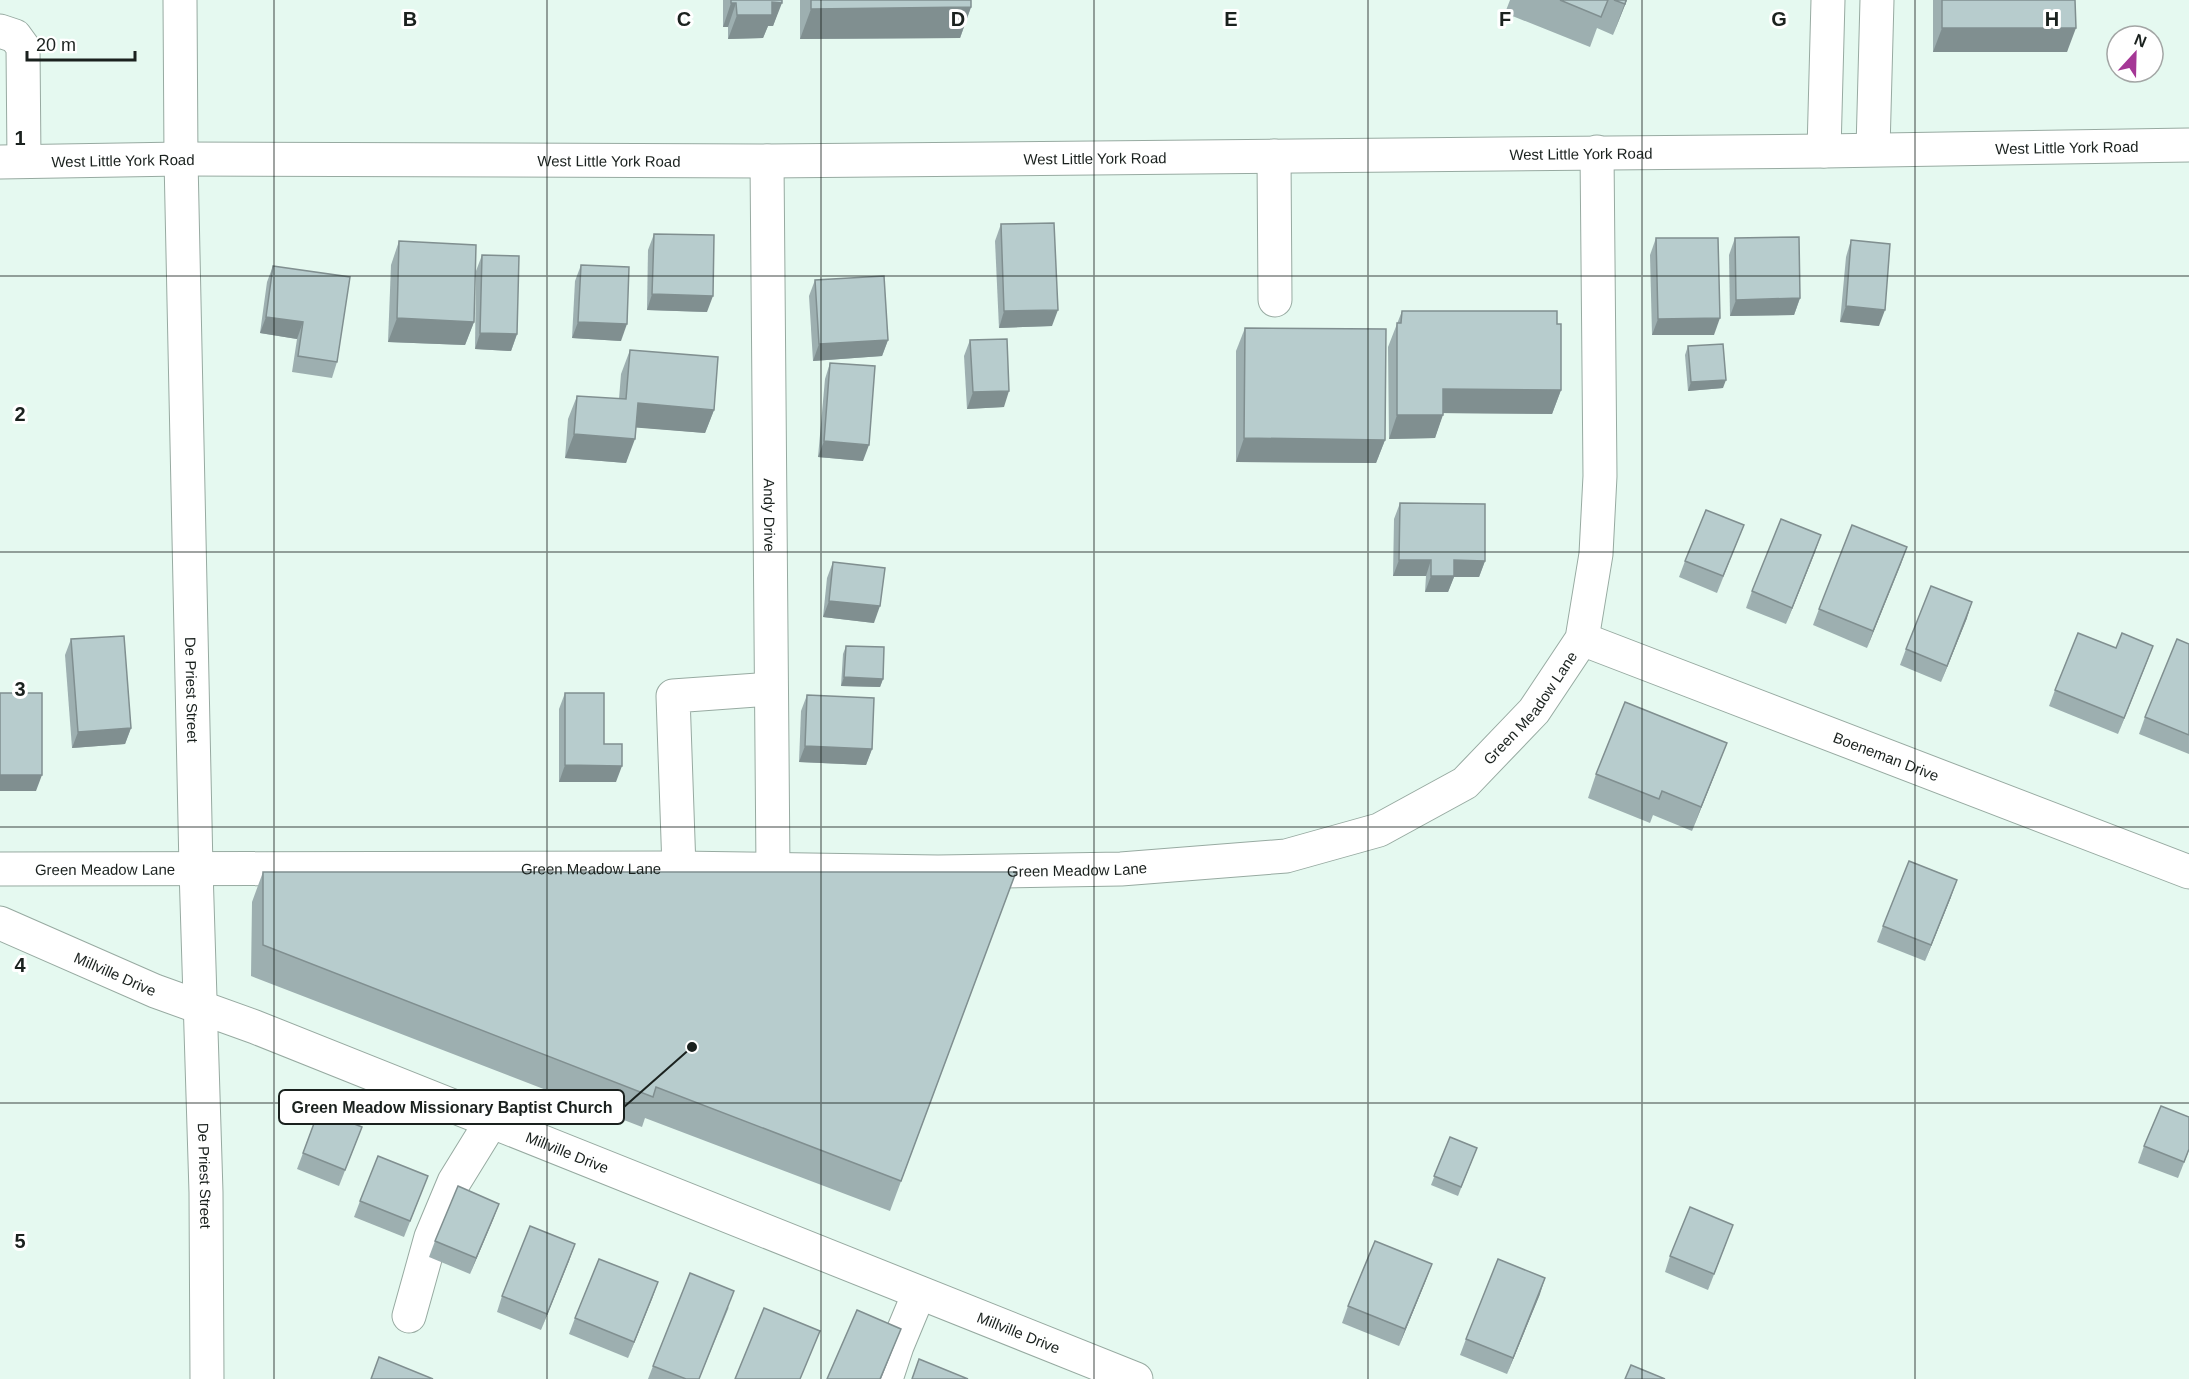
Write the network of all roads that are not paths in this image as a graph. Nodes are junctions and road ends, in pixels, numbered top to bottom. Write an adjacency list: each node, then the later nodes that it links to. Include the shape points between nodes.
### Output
1 (180, 0): 10 (street, De Priest Street)
2 (1828, 0): 7 (street)
3 (1877, 0): 6 (street)
4 (0, 31): 11 (street, via 15,36 23,47)
5 (2189, 145): 6 (street, West Little York Road)
6 (1873, 149): 7 (street, West Little York Road)
7 (1824, 151): 8 (street, West Little York Road)
8 (1597, 152): 9 (street, West Little York Road); 14 (street, Green Meadow Lane, via 1600,476 1596,554)
9 (1274, 156): 12 (street, West Little York Road); 13 (street)
10 (181, 159): 11 (street, West Little York Road); 12 (street, West Little York Road); 18 (street, De Priest Street)
11 (12, 161)
12 (767, 161): 15 (street, Andy Drive)
13 (1275, 300)
14 (1582, 639): 19 (street, Green Meadow Lane, via 1534,711 1465,783 1379,830 1286,856 1121,869); 20 (street, Boeneman Drive)
15 (771, 689): 16 (street, via 673,696); 19 (street, Andy Drive)
16 (679, 868): 18 (street, Green Meadow Lane); 19 (street, Green Meadow Lane)
17 (0, 869): 18 (street, Green Meadow Lane)
18 (196, 869): 22 (street, De Priest Street)
19 (773, 869)
20 (2189, 872)
21 (0, 923): 22 (street, Millville Drive)
22 (201, 1008): 23 (street, Millville Drive); 26 (street, De Priest Street)
23 (491, 1122): 24 (street, Millville Drive); 25 (street, via 454,1182 431,1237)
24 (919, 1293): 27 (street); 28 (street, Millville Drive)
25 (409, 1316)
26 (207, 1379)
27 (886, 1379)
28 (1136, 1379)

